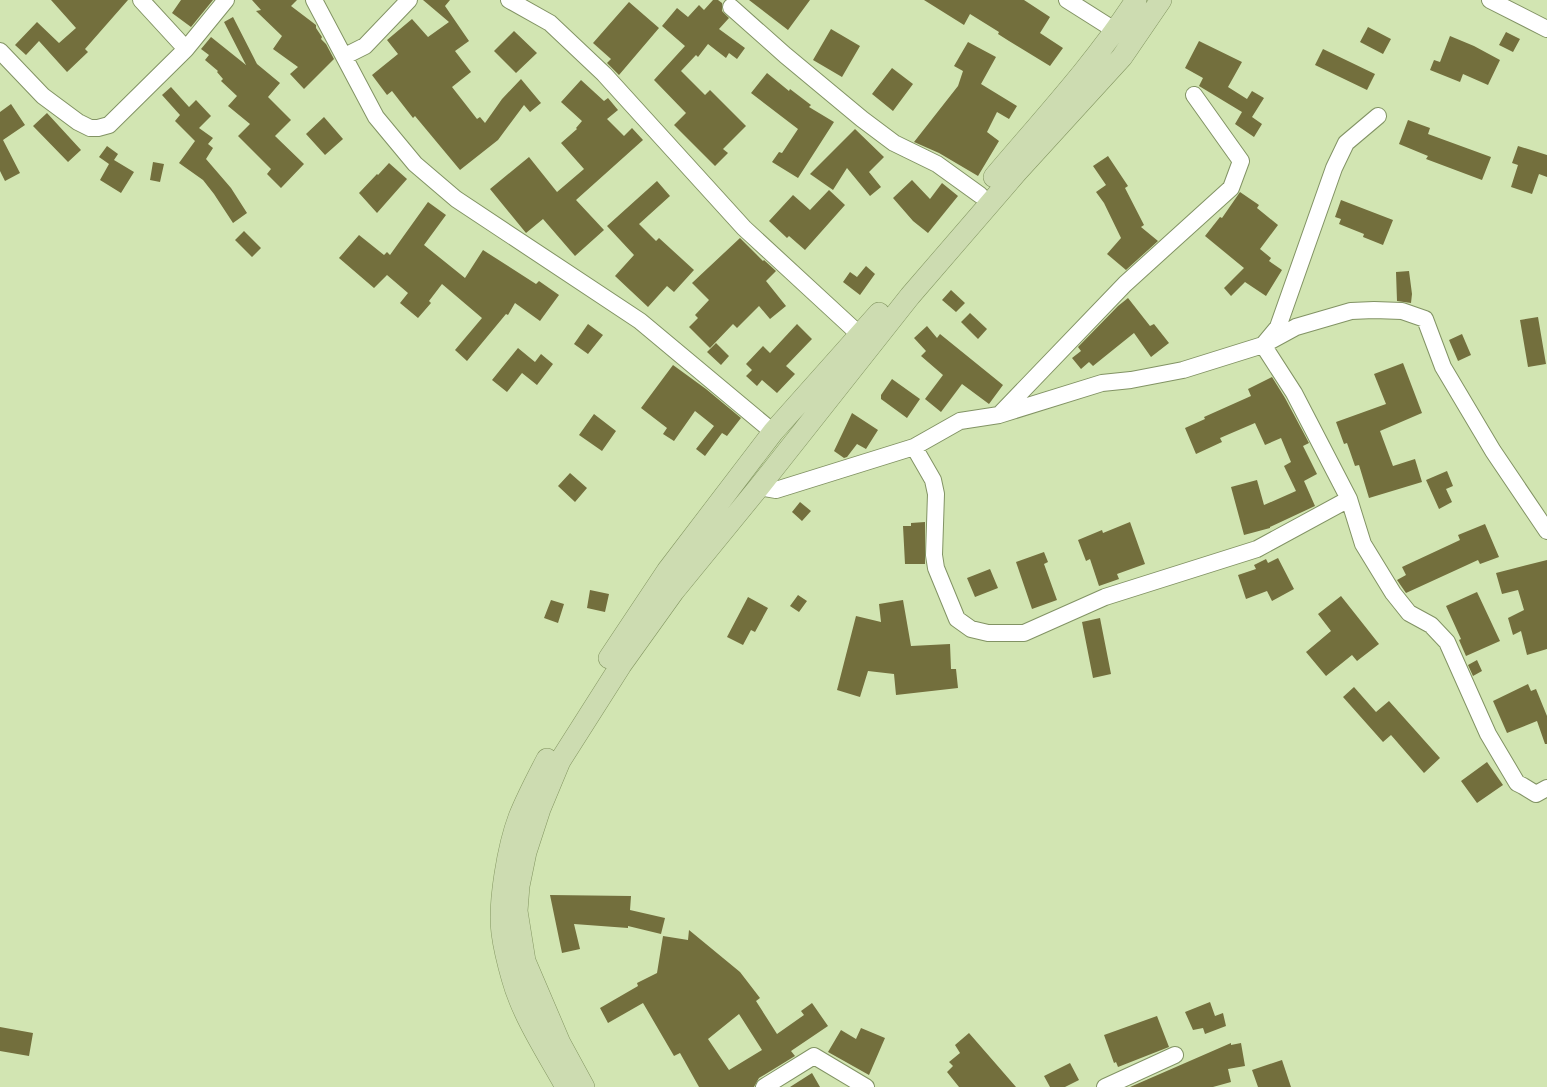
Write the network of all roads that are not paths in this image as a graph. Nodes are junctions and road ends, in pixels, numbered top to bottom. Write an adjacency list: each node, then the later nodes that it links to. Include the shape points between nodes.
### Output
1 (140, 0): 13 (street)
2 (226, 0): 13 (street)
3 (314, 0): 15 (street)
4 (409, 0): 15 (street, via 365,46)
5 (509, 0): 19 (street, via 550,23 604,74 744,228)
6 (1068, 0): 12 (street)
7 (1136, 0): 12 (main road)
8 (1160, 0): 24 (main road, via 1122,57 910,296)
9 (1490, 0): 11 (street)
10 (731, 6): 18 (street, via 862,119 894,143 937,164)
11 (1547, 29)
12 (1116, 32): 18 (main road)
13 (186, 49): 14 (street, via 109,125 98,128 78,122 43,96)
14 (0, 51)
15 (344, 56): 22 (street, via 376,117 415,164 456,198 640,321)
16 (1194, 95): 21 (street, via 1241,161 1231,188 1125,284)
17 (1378, 116): 20 (street, via 1346,143 1334,168 1278,327)
18 (980, 195): 19 (main road)
19 (860, 335): 22 (main road)
20 (1263, 345): 21 (street, via 1183,370 1102,383); 25 (street, via 1294,393); 26 (street, via 1296,327 1350,311 1402,311 1425,319 1443,368)
21 (999, 415): 23 (street, via 960,421)
22 (773, 432): 29 (main road, via 636,616 558,741 518,819 502,898 502,932 512,979)
23 (914, 446): 24 (street, via 776,490); 25 (street, via 933,480 936,494 936,568 957,619 971,629 988,633 1024,633 1105,597 1257,549)
24 (759, 487): 30 (main road, via 674,590 620,665 560,761 528,845 517,911 525,961 560,1043)
25 (1349, 499): 27 (street, via 1363,544 1393,593 1409,613 1431,625 1447,642 1488,734 1511,776 1536,794)
26 (1547, 531)
27 (1547, 788)
28 (1175, 1055): 33 (street)
29 (566, 1087)
30 (584, 1087)
31 (764, 1087): 32 (street, via 814,1056)
32 (866, 1087)
33 (1105, 1087)

